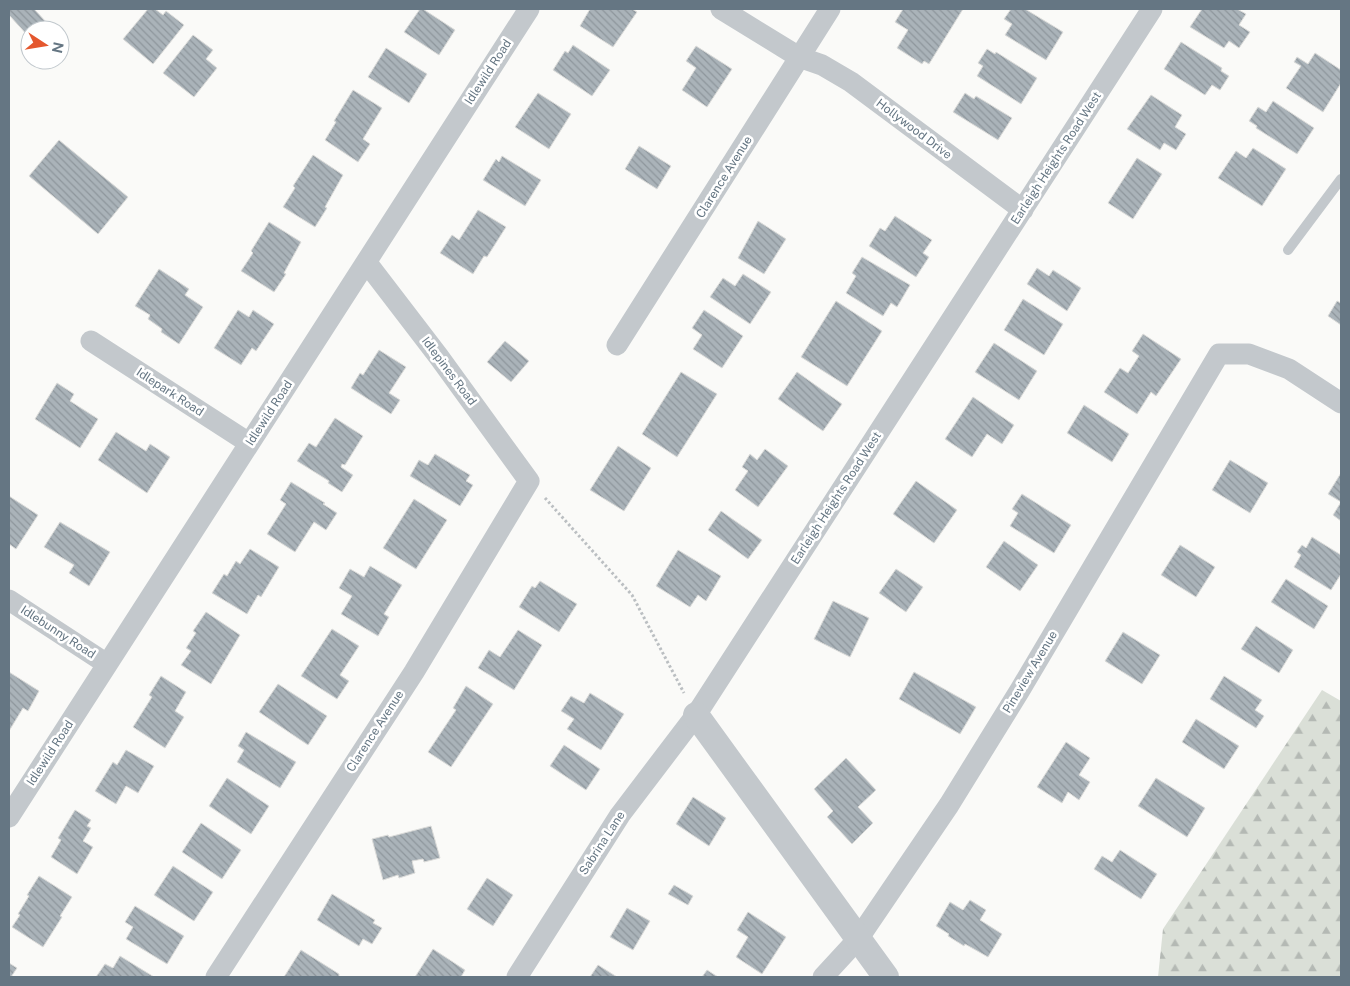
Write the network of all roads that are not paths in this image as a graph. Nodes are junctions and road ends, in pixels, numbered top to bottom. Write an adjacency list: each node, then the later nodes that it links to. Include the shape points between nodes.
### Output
1 (529, 9): 9 (street, Idlewild Road)
2 (721, 9): 5 (street, Hollywood Drive)
3 (830, 9): 5 (street, Clarence Avenue)
4 (1152, 9): 7 (street, Earleigh Heights Road West)
5 (799, 58): 7 (street, Hollywood Drive, via 822,65 851,82); 11 (street, Clarence Avenue)
6 (1341, 179): 8 (lane)
7 (1023, 210): 17 (street, Earleigh Heights Road West)
8 (1288, 250)
9 (367, 263): 13 (street, Idlewild Road); 14 (street, Idlepines Road)
10 (91, 341): 13 (street, Idlepark Road)
11 (618, 346)
12 (1341, 403): 19 (street, Pineview Avenue, via 1289,369 1249,354 1219,354 1020,690 949,805)
13 (249, 443): 16 (street, Idlewild Road)
14 (529, 481): 20 (street, Clarence Avenue, via 414,672)
15 (9, 600): 16 (street, Idlebunny Road)
16 (108, 664): 18 (street, Idlewild Road)
17 (696, 715): 19 (street); 21 (street, Sabrina Lane, via 620,815)
18 (9, 817)
19 (858, 939): 22 (street, Pineview Avenue); 23 (street)
20 (216, 977)
21 (517, 977)
22 (823, 977)
23 (886, 977)

